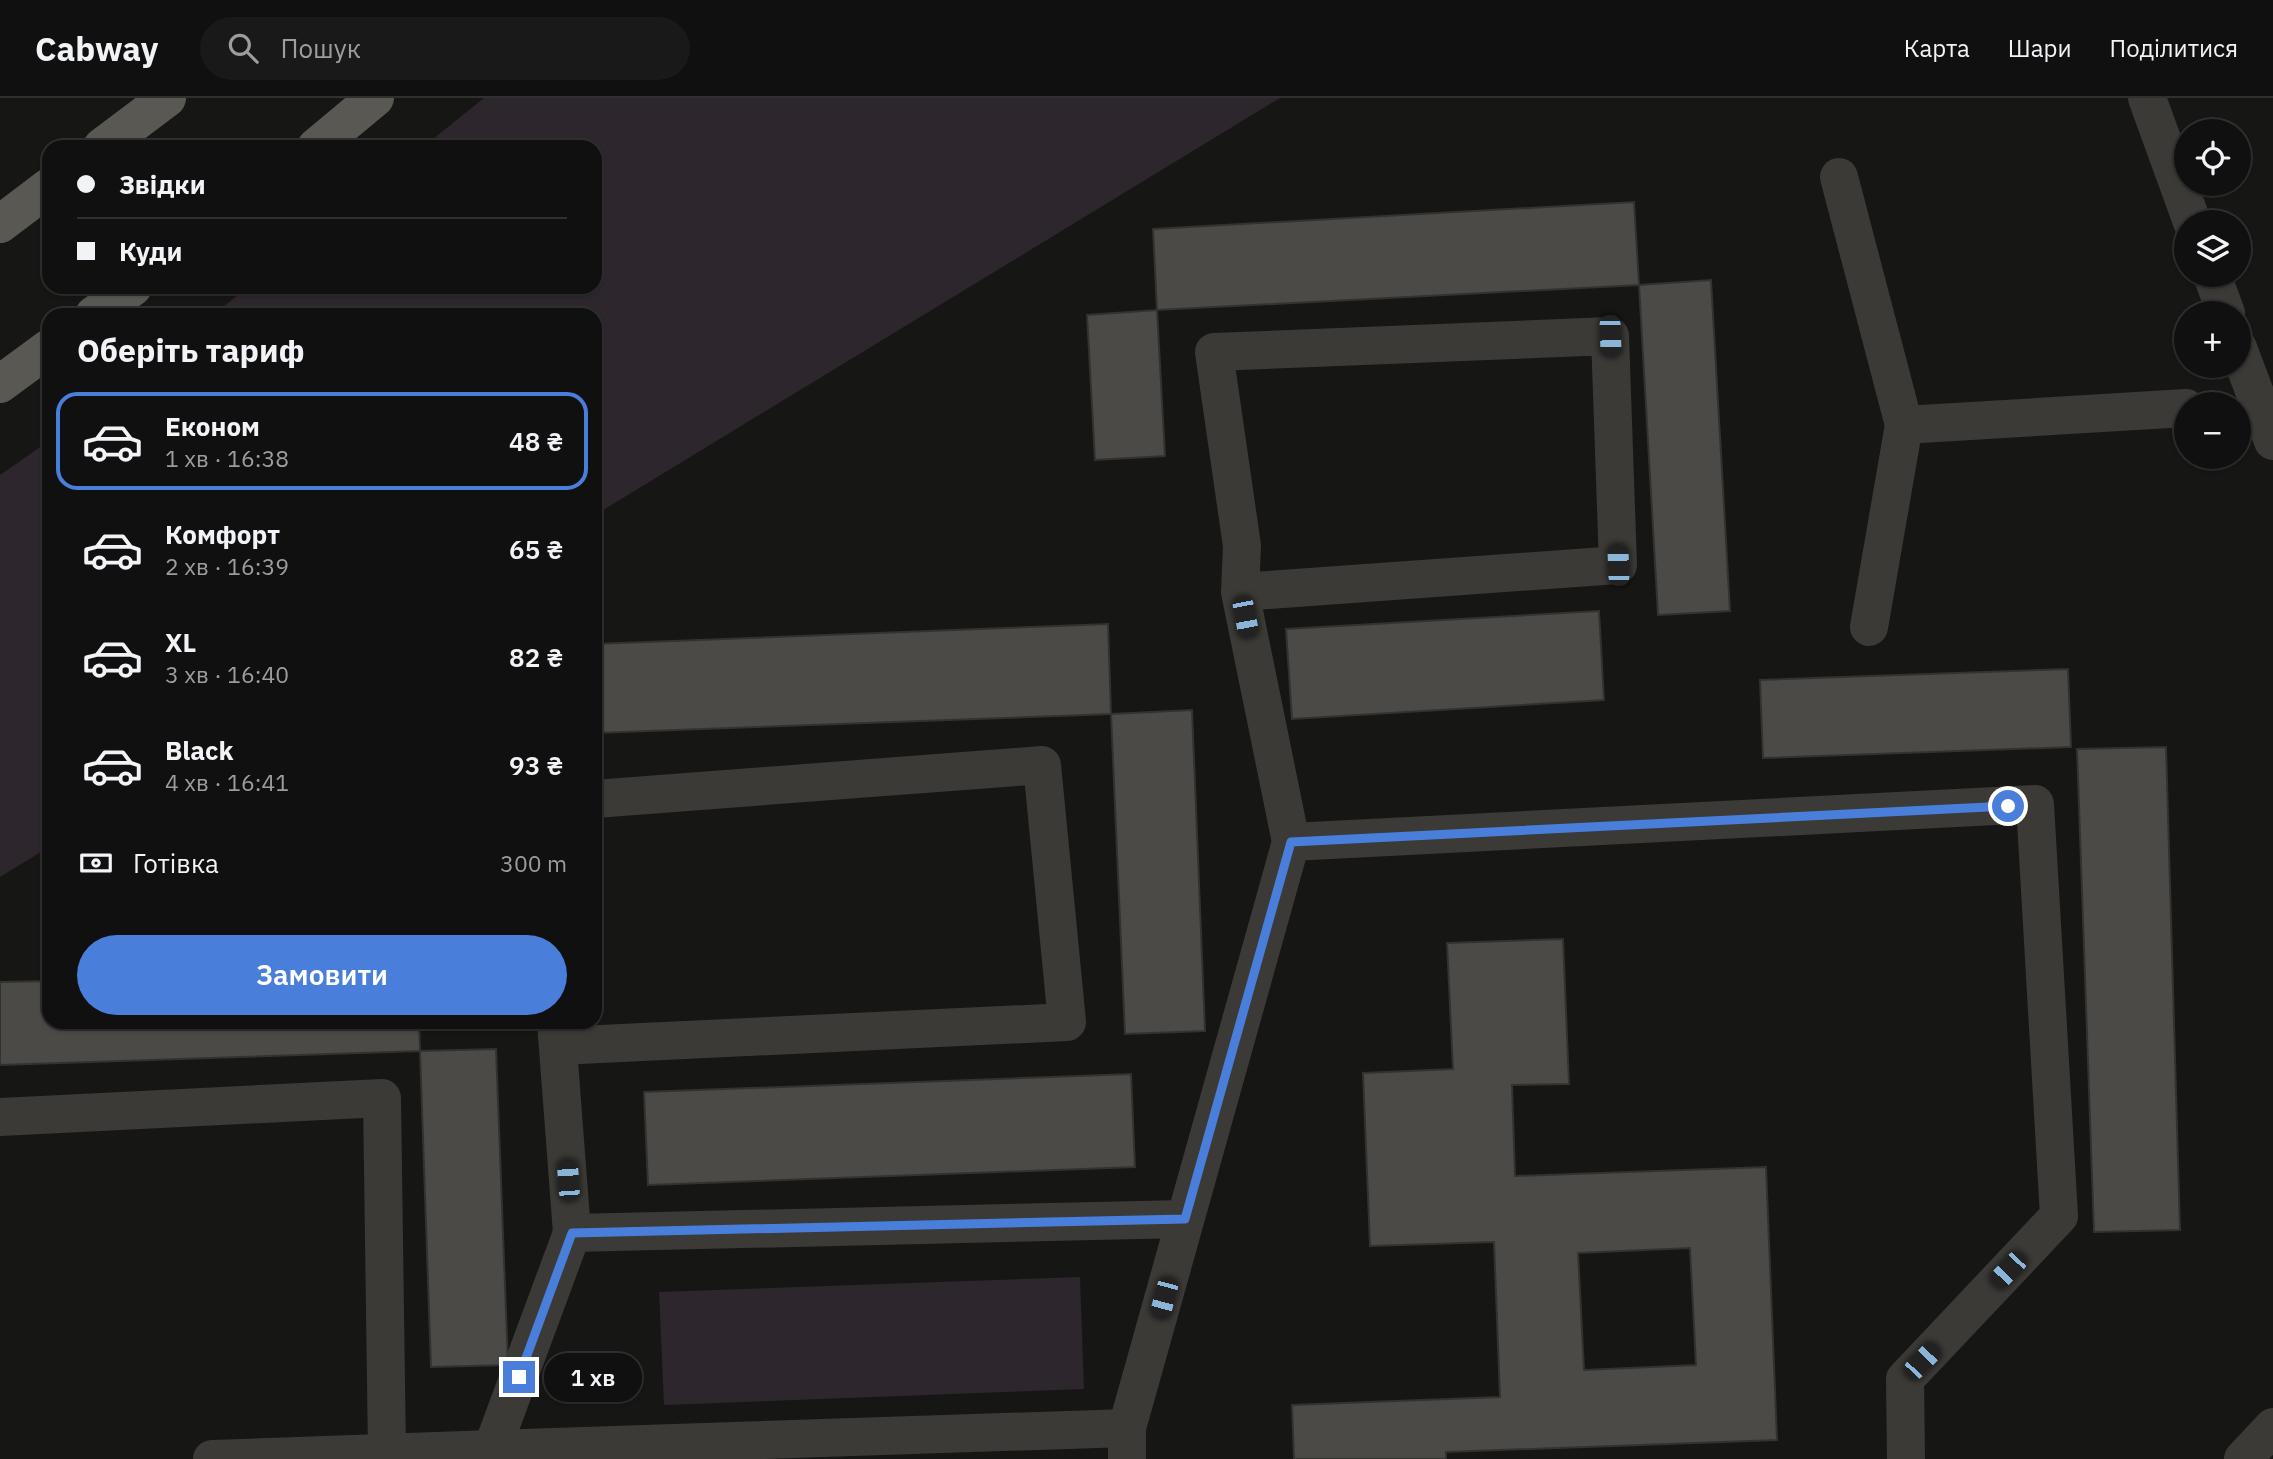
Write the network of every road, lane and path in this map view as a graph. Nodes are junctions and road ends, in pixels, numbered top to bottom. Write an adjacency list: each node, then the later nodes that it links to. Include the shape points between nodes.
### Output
1 (167, 98): 4 (main road)
2 (375, 98): 5 (main road)
3 (2147, 98): 8 (street)
4 (111, 140)
5 (324, 140)
6 (1839, 177): 18 (street)
7 (42, 192): 9 (main road)
8 (2188, 210)
9 (0, 224)
10 (122, 294): 11 (main road)
11 (104, 308)
12 (2251, 338): 14 (street)
13 (42, 353): 15 (main road)
14 (2273, 359)
15 (0, 384)
16 (2251, 408): 19 (street)
17 (2174, 409): 18 (street)
18 (1904, 425): 21 (street)
19 (2273, 441)
20 (1240, 592): 20 (street, via 1242,546 1214,352 1610,336 1618,565); 23 (street)
21 (1869, 627)
22 (602, 798): 24 (street, via 1042,765 1067,1022)
23 (1291, 842): 26 (street); 33 (street, via 2035,804 2059,1216 1905,1379)
24 (557, 1034): 27 (street)
25 (0, 1117): 30 (street, via 382,1098)
26 (1185, 1219): 27 (street); 29 (street)
27 (572, 1233): 31 (street)
28 (2273, 1427): 34 (street)
29 (1127, 1443): 31 (street)
30 (387, 1452): 31 (street); 32 (street)
31 (492, 1454)
32 (212, 1459)
33 (1906, 1459)
34 (2243, 1459)

